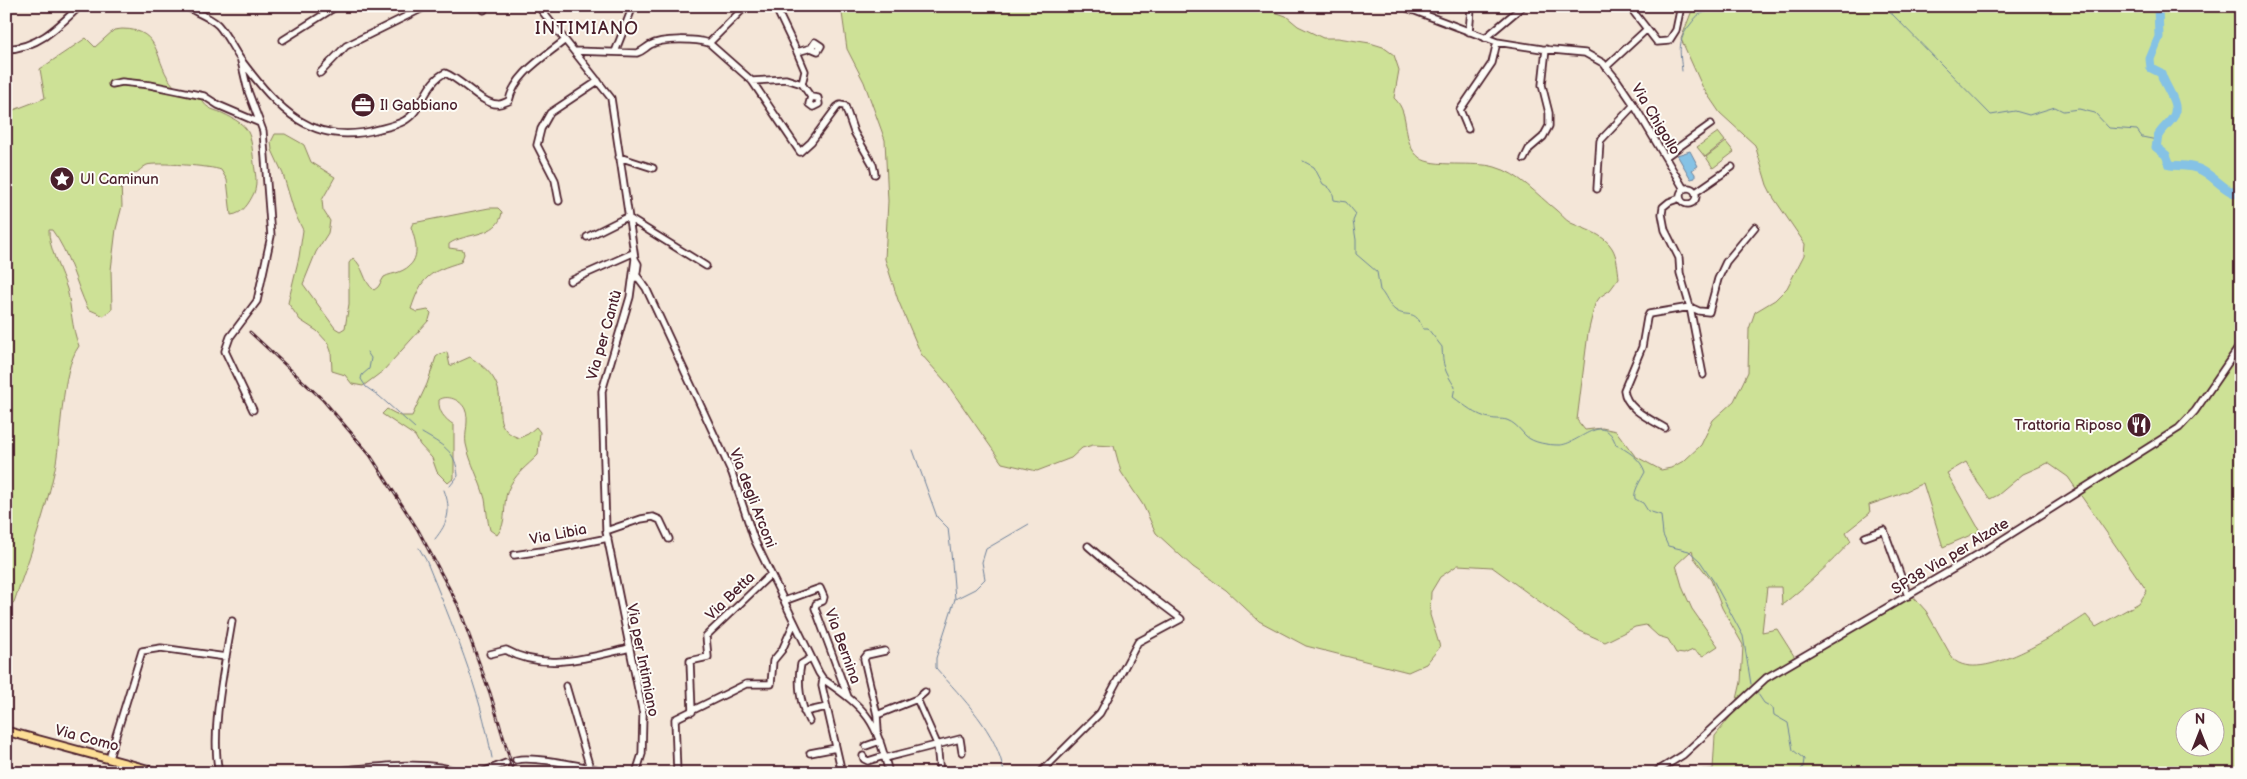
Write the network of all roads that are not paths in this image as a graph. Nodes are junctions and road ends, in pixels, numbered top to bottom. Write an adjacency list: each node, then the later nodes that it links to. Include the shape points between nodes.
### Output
1 (80, 6): 24 (street, via 38,41 24,48)
2 (185, 6): 29 (street, via 218,25)
3 (337, 6): 19 (street)
4 (427, 6): 31 (street, via 346,46)
5 (538, 6): 15 (street)
6 (548, 6): 15 (street)
7 (633, 6): 27 (street)
8 (746, 6): 22 (street)
9 (775, 6): 28 (street)
10 (1402, 6): 17 (street)
11 (1467, 6): 17 (street, via 1471,9)
12 (1523, 6): 18 (street)
13 (1629, 6): 16 (street)
14 (1681, 6): 16 (street, via 1676,30 1669,42 1657,42)
15 (544, 14): 20 (street)
16 (1647, 29): 30 (street)
17 (1468, 32): 18 (street)
18 (1485, 38): 21 (street)
19 (283, 40)
20 (565, 40): 26 (street); 29 (street, via 526,73 511,91 509,101 499,105 491,103 445,73 432,84 404,121 370,132 338,135 314,129 289,114 272,99)
21 (1497, 42): 25 (street); 40 (street, via 1492,63 1460,110)
22 (709, 43): 27 (street, via 694,40 664,42 637,53); 33 (street)
23 (811, 48): 28 (street)
24 (6, 49)
25 (1546, 50): 30 (street, via 1586,53); 43 (street, via 1542,85 1549,126)
26 (574, 51): 27 (street); 32 (street)
27 (615, 52)
28 (797, 52): 35 (street, via 805,71)
29 (240, 59): 38 (street)
30 (1605, 65): 37 (street, Via Chigollo)
31 (320, 72)
32 (598, 81): 41 (street, via 611,98); 51 (street, via 550,113 541,129 537,145 555,180)
33 (752, 81): 35 (street, via 786,79); 46 (street, via 800,152 837,107 847,108 854,132)
34 (112, 84): 38 (street, via 150,85 204,96)
35 (802, 84): 36 (street)
36 (811, 97)
37 (1634, 105): 42 (street, Via Chigollo); 47 (street, via 1600,141)
38 (260, 123): 65 (street, via 271,236 257,301 230,337 225,351)
39 (1711, 124): 42 (street)
40 (1468, 129)
41 (619, 157): 45 (street); 52 (street)
42 (1665, 158): 48 (street, Via Chigollo)
43 (1524, 159)
44 (1732, 167): 49 (street)
45 (652, 168)
46 (876, 174)
47 (1597, 189)
48 (1684, 189): 49 (street); 50 (street)
49 (1696, 192): 50 (street, via 1697,198 1691,204)
50 (1680, 198): 62 (street, via 1668,202 1662,214 1665,230 1680,258 1682,282)
51 (559, 201)
52 (627, 217): 54 (street); 55 (street); 56 (street)
53 (1755, 227): 62 (street, via 1726,262 1718,279 1711,310 1705,312)
54 (587, 237)
55 (634, 256): 57 (street, via 638,264); 58 (street)
56 (706, 266)
57 (635, 276): 59 (street, Via degli Arconi); 60 (street); 61 (street, Via per Cantù)
58 (570, 280)
59 (646, 287): 60 (street); 73 (street, Via degli Arconi, via 732,473 754,539)
60 (634, 289): 61 (street)
61 (630, 296): 67 (street, Via per Cantù, via 602,391)
62 (1690, 307): 64 (street); 66 (street, via 1649,314 1642,347 1624,390 1624,396 1633,407)
63 (2241, 344): 75 (street, SP38 Via per Alzate, via 2180,428)
64 (1703, 375)
65 (253, 410)
66 (1665, 428)
67 (606, 531): 68 (street, Via per Cantù); 70 (street, via 653,517 660,520)
68 (608, 538): 72 (street, Via Libia); 74 (street, Via per Cantù)
69 (1865, 538): 75 (street, via 1884,530)
70 (669, 539)
71 (1088, 546): 119 (street, via 1181,619 1138,642 1100,713)
72 (514, 555)
73 (772, 574): 76 (street, Via degli Arconi); 90 (street, Via Betta, via 706,636 708,658 690,661)
74 (615, 581): 79 (street, Via per Intimiano)
75 (1908, 596): 120 (street, SP38 Via per Alzate, via 1766,678 1682,754)
76 (784, 601): 78 (street, Via degli Arconi); 87 (street, Via Bernina, via 820,588 824,598 814,608)
77 (232, 621): 82 (street)
78 (794, 622): 83 (street, Via degli Arconi); 90 (street, via 782,650 773,661 771,684 746,684)
79 (630, 648): 81 (street, via 561,662 518,656 506,650); 114 (street, Via per Intimiano, via 643,714 642,754)
80 (885, 651): 92 (street, via 867,655 864,659)
81 (490, 654)
82 (226, 657): 103 (street, via 161,648 142,651); 110 (street, via 219,699 216,759)
83 (812, 658): 84 (street, Via degli Arconi); 91 (street, via 800,668)
84 (823, 679): 87 (street, Via degli Arconi); 89 (street)
85 (566, 686): 106 (street)
86 (925, 692): 88 (street)
87 (848, 697): 95 (street, Via degli Arconi, via 863,710)
88 (917, 699): 92 (street); 96 (street)
89 (827, 707): 91 (street); 98 (street)
90 (692, 712): 115 (street, via 675,719)
91 (804, 712): 93 (street)
92 (877, 715): 95 (street)
93 (809, 721)
94 (6, 730): 103 (main road, Via Como)
95 (880, 738): 97 (street); 102 (street, Via degli Arconi)
96 (937, 744): 99 (street, via 960,739); 102 (street); 118 (street)
97 (866, 746)
98 (836, 748): 100 (street); 116 (street)
99 (962, 752)
100 (810, 753)
101 (863, 756): 102 (street, via 868,761)
102 (885, 757): 117 (street, Via degli Arconi)
103 (109, 758): 109 (main road, Via Como)
104 (516, 760): 106 (street, via 541,760)
105 (506, 763): 108 (street)
106 (590, 768): 113 (street)
107 (356, 771): 111 (street); 112 (street, via 439,765)
108 (487, 772)
109 (161, 773)
110 (219, 773)
111 (316, 773)
112 (461, 773)
113 (616, 773)
114 (636, 773)
115 (677, 773)
116 (842, 773)
117 (889, 773)
118 (940, 773)
119 (1040, 773)
120 (1654, 773)

